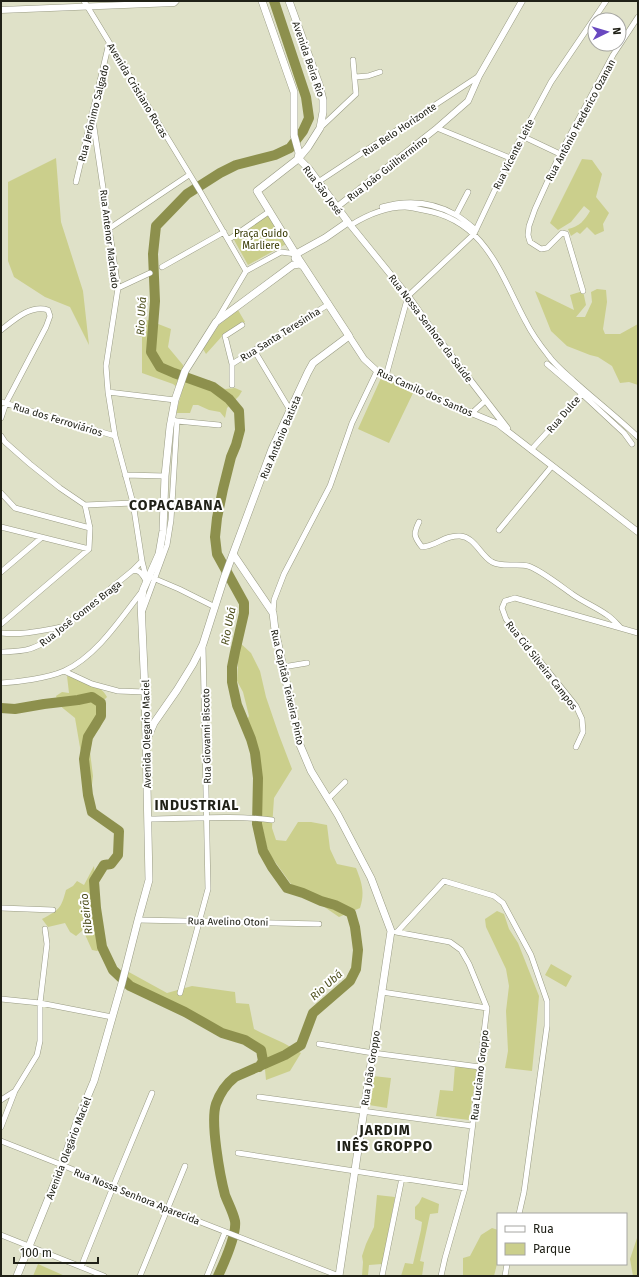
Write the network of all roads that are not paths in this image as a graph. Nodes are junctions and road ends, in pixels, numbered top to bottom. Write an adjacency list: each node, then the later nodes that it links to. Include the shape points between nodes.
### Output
1 (176, 1): 7 (street)
2 (262, 1): 19 (main road, via 294,92 294,134)
3 (289, 1): 16 (main road, Avenida Beira Rio, via 323,100)
4 (522, 1): 13 (street, Rua João Guilhermino)
5 (606, 1): 18 (street, Rua Vicente Leite, via 551,82)
6 (85, 3): 7 (street); 8 (street); 10 (street, Avenida Cristiano Rocas)
7 (108, 3)
8 (1, 10)
9 (638, 17): 21 (street, Rua Antônio Frederico Ozanan, via 613,56)
10 (110, 43): 15 (street, Rua Jerônimo Salgado); 24 (street, Avenida Cristiano Rocas)
11 (353, 60): 14 (street)
12 (380, 72): 14 (street)
13 (479, 76): 17 (street, Rua João Guilhermino, via 468,101); 26 (street, Rua Belo Horizonte)
14 (355, 77): 16 (street, via 356,94)
15 (92, 114): 25 (street, Rua Jerônimo Salgado); 33 (street, Rua Antenor Machado)
16 (320, 128): 20 (main road, Avenida Beira Rio)
17 (437, 128): 22 (street); 28 (street, Rua João Guilhermino)
18 (522, 136): 21 (street); 22 (street, Rua Vicente Leite)
19 (299, 145): 20 (main road); 23 (main road)
20 (308, 147): 23 (main road, Avenida Beira Rio)
21 (560, 154): 44 (street, Rua Antônio Frederico Ozanan, via 535,209 528,235 530,242 541,249 547,248 562,233 566,234)
22 (510, 158): 35 (street, Rua Vicente Leite)
23 (296, 160): 26 (main road, Rua São José); 29 (main road, Avenida Beira Rio, via 257,191)
24 (189, 174): 33 (street); 34 (street, Avenida Cristiano Rocas)
25 (76, 182)
26 (318, 182): 28 (main road, Rua São José)
27 (468, 192): 30 (street)
28 (337, 207): 32 (main road, Rua São José)
29 (270, 212): 36 (street); 37 (main road, Rua Camilo dos Santos)
30 (456, 216): 31 (street, via 435,207 408,202 377,209); 35 (street)
31 (361, 220): 32 (street); 35 (street, via 381,210 405,207 433,211)
32 (349, 224): 37 (main road); 45 (street, Rua Nossa Senhora da Saúde)
33 (110, 228): 43 (street, Rua Antenor Machado)
34 (224, 232): 36 (street); 40 (street)
35 (475, 232): 45 (street, Rua Vicente Leite); 58 (street, via 502,272 527,324 549,357)
36 (228, 240): 41 (street)
37 (296, 254): 38 (main road); 39 (main road, Rua Camilo dos Santos); 41 (street, via 281,252)
38 (293, 265): 39 (main road); 47 (main road)
39 (303, 266): 46 (main road, Rua Camilo dos Santos)
40 (162, 267)
41 (246, 271): 47 (street)
42 (150, 273): 43 (street)
43 (118, 288): 57 (street, Rua Antenor Machado, via 106,366)
44 (583, 291)
45 (408, 296): 55 (street); 60 (street, Rua Nossa Senhora da Saúde)
46 (329, 304): 50 (main road, Rua Camilo dos Santos); 51 (street, Rua Santa Teresinha)
47 (216, 322): 59 (main road, Avenida Olegario Maciel, via 186,371)
48 (242, 325): 52 (street, via 226,336)
49 (1, 330): 61 (street, via 32,309 48,310 50,316 46,327)
50 (350, 336): 54 (street, Rua Camilo dos Santos, via 364,359); 62 (main road, Rua Antônio Batista, via 313,363)
51 (254, 350): 52 (street, Rua Santa Teresinha); 62 (street)
52 (232, 364): 56 (street)
53 (547, 364): 58 (street, Rua Dulce)
54 (377, 370): 55 (street, Rua Camilo dos Santos); 94 (street, via 352,423 330,486 284,574 274,600)
55 (386, 376): 63 (street, Rua Camilo dos Santos)
56 (232, 385)
57 (108, 392): 59 (street); 69 (street, Rua Antenor Machado)
58 (583, 392): 70 (street, via 616,416); 71 (street); 72 (street, Rua Dulce)
59 (175, 400): 65 (main road, Avenida Olegario Maciel)
60 (485, 400): 63 (street); 67 (street, Rua Nossa Senhora da Saúde)
61 (3, 403): 64 (street); 69 (street, Rua dos Ferroviários)
62 (290, 410): 86 (main road, Rua Antônio Batista, via 272,449)
63 (472, 413): 67 (street, Rua Camilo dos Santos, via 498,424)
64 (1, 418)
65 (174, 419): 66 (street); 75 (main road, Avenida Olegario Maciel, via 170,427); 90 (street, via 171,520 167,545)
66 (219, 426)
67 (512, 435): 72 (street, Rua Camilo dos Santos)
68 (1, 436): 78 (street, via 30,464)
69 (115, 436): 74 (street, Rua Antenor Machado)
70 (638, 437)
71 (632, 444)
72 (532, 450): 73 (street, Rua Camilo dos Santos)
73 (552, 466): 82 (street); 83 (street, Rua Camilo dos Santos)
74 (125, 475): 75 (street); 77 (street, Rua Antenor Machado)
75 (165, 476): 90 (main road, Avenida Olegario Maciel, via 163,531 159,554)
76 (1, 493): 81 (street, via 15,508)
77 (133, 503): 78 (street); 87 (street, Rua Antenor Machado)
78 (85, 506): 81 (street)
79 (419, 522): 97 (street, via 415,530 416,539 422,547 436,544 451,536 466,537 484,556 498,565 529,566 537,570 608,616)
80 (1, 527): 84 (street)
81 (90, 528): 85 (street)
82 (499, 530)
83 (638, 532)
84 (41, 538): 85 (street); 89 (street)
85 (89, 549): 95 (street)
86 (233, 554): 92 (main road, Rua Antônio Batista); 94 (main road, Rua Capitão Teixeira Pinto)
87 (142, 561): 88 (street, Rua José Gomes Braga); 90 (street, Rua Antenor Machado)
88 (132, 571): 90 (street, via 135,570); 96 (street, Rua José Gomes Braga)
89 (1, 572)
90 (149, 579): 91 (main road, Avenida Olegario Maciel); 92 (street, via 179,589); 93 (street)
91 (144, 590): 93 (main road, Avenida Olegario Maciel); 106 (street, via 92,652)
92 (215, 607): 100 (main road, Rua Antônio Batista)
93 (142, 613): 108 (main road, Avenida Olegario Maciel)
94 (273, 613): 104 (main road, Rua Capitão Teixeira Pinto, via 274,630)
95 (1, 624)
96 (63, 627): 98 (street, via 30,634); 101 (street, Rua José Gomes Braga, via 36,648)
97 (621, 628): 99 (street, Rua Cid Silveira Campos); 112 (street, Rua Cid Silveira Campos, via 515,598 505,601 502,608 506,619 576,706 582,719 583,732)
98 (1, 633)
99 (638, 633)
100 (203, 644): 102 (main road, Rua Antônio Batista); 105 (street, Rua Giovanni Biscoto)
101 (1, 652)
102 (193, 664): 105 (street, via 199,662); 110 (main road, Rua Antônio Batista)
103 (307, 664): 104 (street)
104 (284, 667): 114 (main road, Rua Capitão Teixeira Pinto, via 300,745 311,771)
105 (204, 668): 115 (street, Rua Giovanni Biscoto)
106 (64, 671): 107 (street, via 17,682); 108 (street, via 92,684 118,691)
107 (1, 683)
108 (145, 692): 109 (main road, Avenida Olegario Maciel)
109 (145, 703): 110 (main road, via 154,712); 111 (main road, Avenida Olegario Maciel)
110 (162, 711): 111 (main road, Rua Antônio Batista)
111 (146, 741): 116 (main road, Avenida Olegario Maciel)
112 (576, 747)
113 (345, 782): 114 (street)
114 (328, 799): 124 (main road, Rua Capitão Teixeira Pinto, via 371,878)
115 (207, 818): 116 (street); 117 (street); 121 (street, Rua Giovanni Biscoto, via 208,889)
116 (148, 819): 120 (main road, Avenida Olegario Maciel, via 149,880)
117 (272, 820)
118 (1, 908): 119 (street)
119 (53, 910)
120 (138, 920): 121 (street, Rua Avelino Otoni); 130 (main road, Avenida Olegario Maciel)
121 (200, 920): 122 (street, Rua Avelino Otoni); 126 (street, Rua Giovanni Biscoto)
122 (319, 924)
123 (45, 929): 128 (street, via 46,944)
124 (394, 932): 125 (main road, Rua João Groppo); 129 (street, Rua Luciano Groppo, via 450,942 461,950); 150 (street, via 444,882 494,896 504,903 531,955 547,1001 546,1026)
125 (382, 992): 129 (street); 132 (main road, Rua João Groppo)
126 (180, 993)
127 (1, 999): 128 (street)
128 (40, 1003): 130 (street); 134 (street, via 40,1041 37,1055)
129 (487, 1008): 133 (street, Rua Luciano Groppo)
130 (112, 1017): 143 (main road, Avenida Olegário Maciel, via 94,1081)
131 (319, 1044): 132 (street)
132 (373, 1053): 133 (street); 138 (main road, Rua João Groppo)
133 (480, 1068): 139 (street, Rua Luciano Groppo)
134 (15, 1091): 137 (street); 140 (street)
135 (152, 1093): 147 (street)
136 (259, 1097): 138 (street)
137 (1, 1100)
138 (364, 1111): 139 (street); 145 (main road, Rua João Groppo)
139 (472, 1126): 148 (street, Rua Luciano Groppo)
140 (1, 1127)
141 (1, 1141): 143 (street, Rua Nossa Senhora Aparecida)
142 (238, 1153): 145 (street)
143 (62, 1165): 147 (street, Rua Nossa Senhora Aparecida); 153 (main road, Avenida Olegário Maciel)
144 (185, 1166): 149 (street)
145 (355, 1170): 146 (street); 160 (main road, Rua João Groppo)
146 (402, 1178): 148 (street); 161 (street)
147 (113, 1187): 149 (street, Rua Nossa Senhora Aparecida); 155 (street)
148 (465, 1188): 162 (street, Rua Luciano Groppo)
149 (167, 1209): 151 (street, Rua Nossa Senhora Aparecida); 158 (street)
150 (519, 1213)
151 (227, 1233): 159 (street); 160 (street, Rua Nossa Senhora Aparecida)
152 (1, 1235): 153 (street)
153 (28, 1247): 155 (street); 156 (main road, Avenida Olegário Maciel)
154 (508, 1265): 163 (street)
155 (81, 1267): 157 (street)
156 (17, 1276)
157 (104, 1276)
158 (140, 1276)
159 (207, 1276)
160 (339, 1276)
161 (382, 1276)
162 (441, 1276)
163 (505, 1276)

